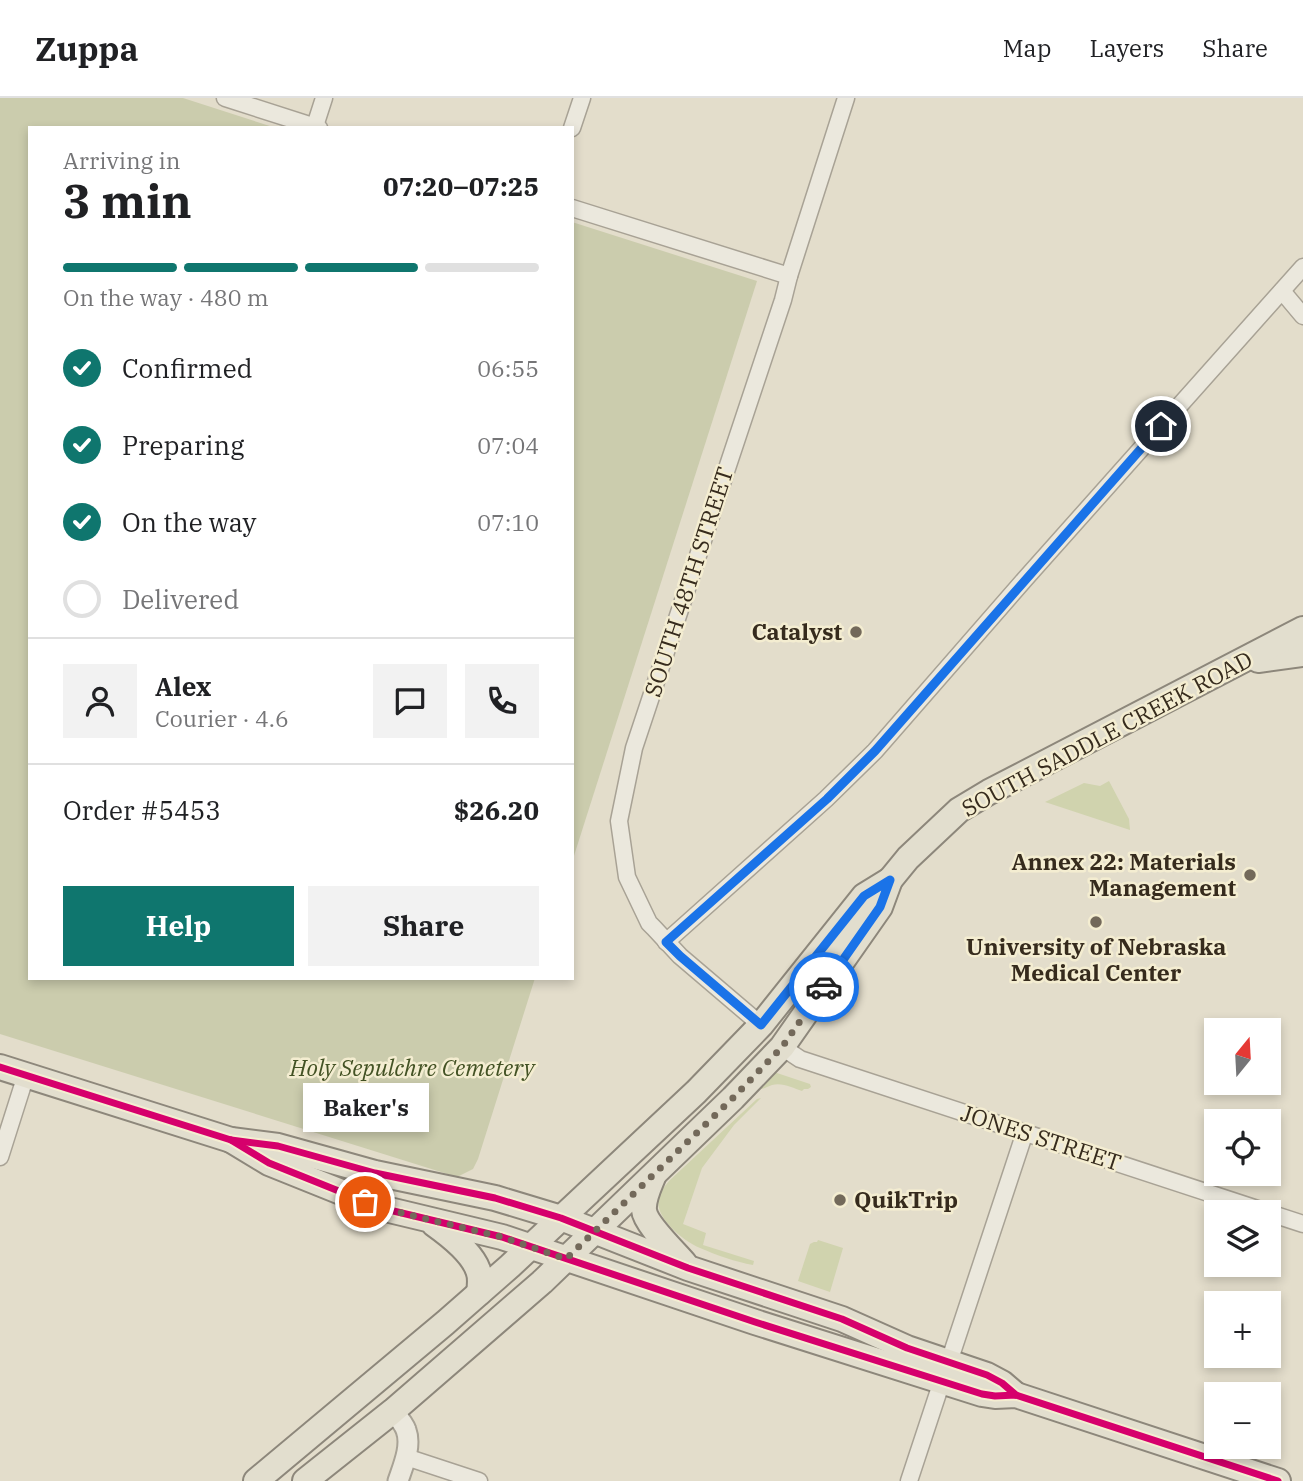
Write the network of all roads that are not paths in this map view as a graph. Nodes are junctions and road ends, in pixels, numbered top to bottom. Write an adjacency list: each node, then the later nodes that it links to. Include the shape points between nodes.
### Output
1 (225, 98): 5 (street)
2 (324, 98): 6 (street)
3 (582, 98): 7 (street)
4 (846, 98): 10 (street, SOUTH 48TH STREET)
5 (314, 126)
6 (317, 126)
7 (573, 126)
8 (574, 209): 10 (street)
9 (1303, 267): 11 (street)
10 (789, 276): 17 (street, SOUTH 48TH STREET, via 634,748 619,821 626,877 649,923)
11 (1282, 291): 12 (street); 17 (street, via 875,751)
12 (1303, 316)
13 (1303, 629): 15 (main road, SOUTH SADDLE CREEK ROAD)
14 (1303, 654): 15 (main road)
15 (1240, 663): 16 (main road, SOUTH SADDLE CREEK ROAD, via 959,810)
16 (890, 880): 18 (main road, SOUTH SADDLE CREEK ROAD, via 864,896); 19 (main road, SOUTH SADDLE CREEK ROAD, via 880,907)
17 (666, 942): 18 (street, SOUTH 48TH STREET)
18 (761, 1025): 26 (main road, SOUTH SADDLE CREEK ROAD, via 705,1084)
19 (782, 1047): 22 (street, JONES STREET, via 800,1059); 25 (main road, SOUTH SADDLE CREEK ROAD)
20 (0, 1067): 21 (main road)
21 (26, 1075): 23 (main road); 24 (street)
22 (1025, 1132): 28 (street, JONES STREET); 34 (street)
23 (231, 1140): 26 (main road, via 278,1146); 27 (main road, via 269,1163 365,1202)
24 (0, 1157)
25 (654, 1173): 29 (main road, SOUTH SADDLE CREEK ROAD); 32 (main road, via 644,1210 647,1221)
26 (561, 1218): 29 (main road); 30 (main road, SOUTH SADDLE CREEK ROAD)
27 (427, 1219): 30 (main road); 33 (main road, via 473,1261 480,1272)
28 (1303, 1224)
29 (595, 1232): 31 (main road, SOUTH SADDLE CREEK ROAD); 32 (main road)
30 (530, 1247): 31 (main road); 33 (main road, SOUTH SADDLE CREEK ROAD)
31 (566, 1259): 34 (main road, via 755,1322); 35 (main road, SOUTH SADDLE CREEK ROAD)
32 (688, 1268): 34 (main road, via 842,1319 907,1348)
33 (479, 1293): 37 (main road, SOUTH SADDLE CREEK ROAD)
34 (945, 1372): 41 (street); 42 (main road, via 987,1375 1016,1395)
35 (393, 1411): 36 (street, via 408,1436); 38 (main road, SOUTH SADDLE CREEK ROAD)
36 (406, 1457): 39 (street); 40 (street)
37 (256, 1481)
38 (305, 1481)
39 (398, 1481)
40 (479, 1481)
41 (909, 1481)
42 (1278, 1481)

